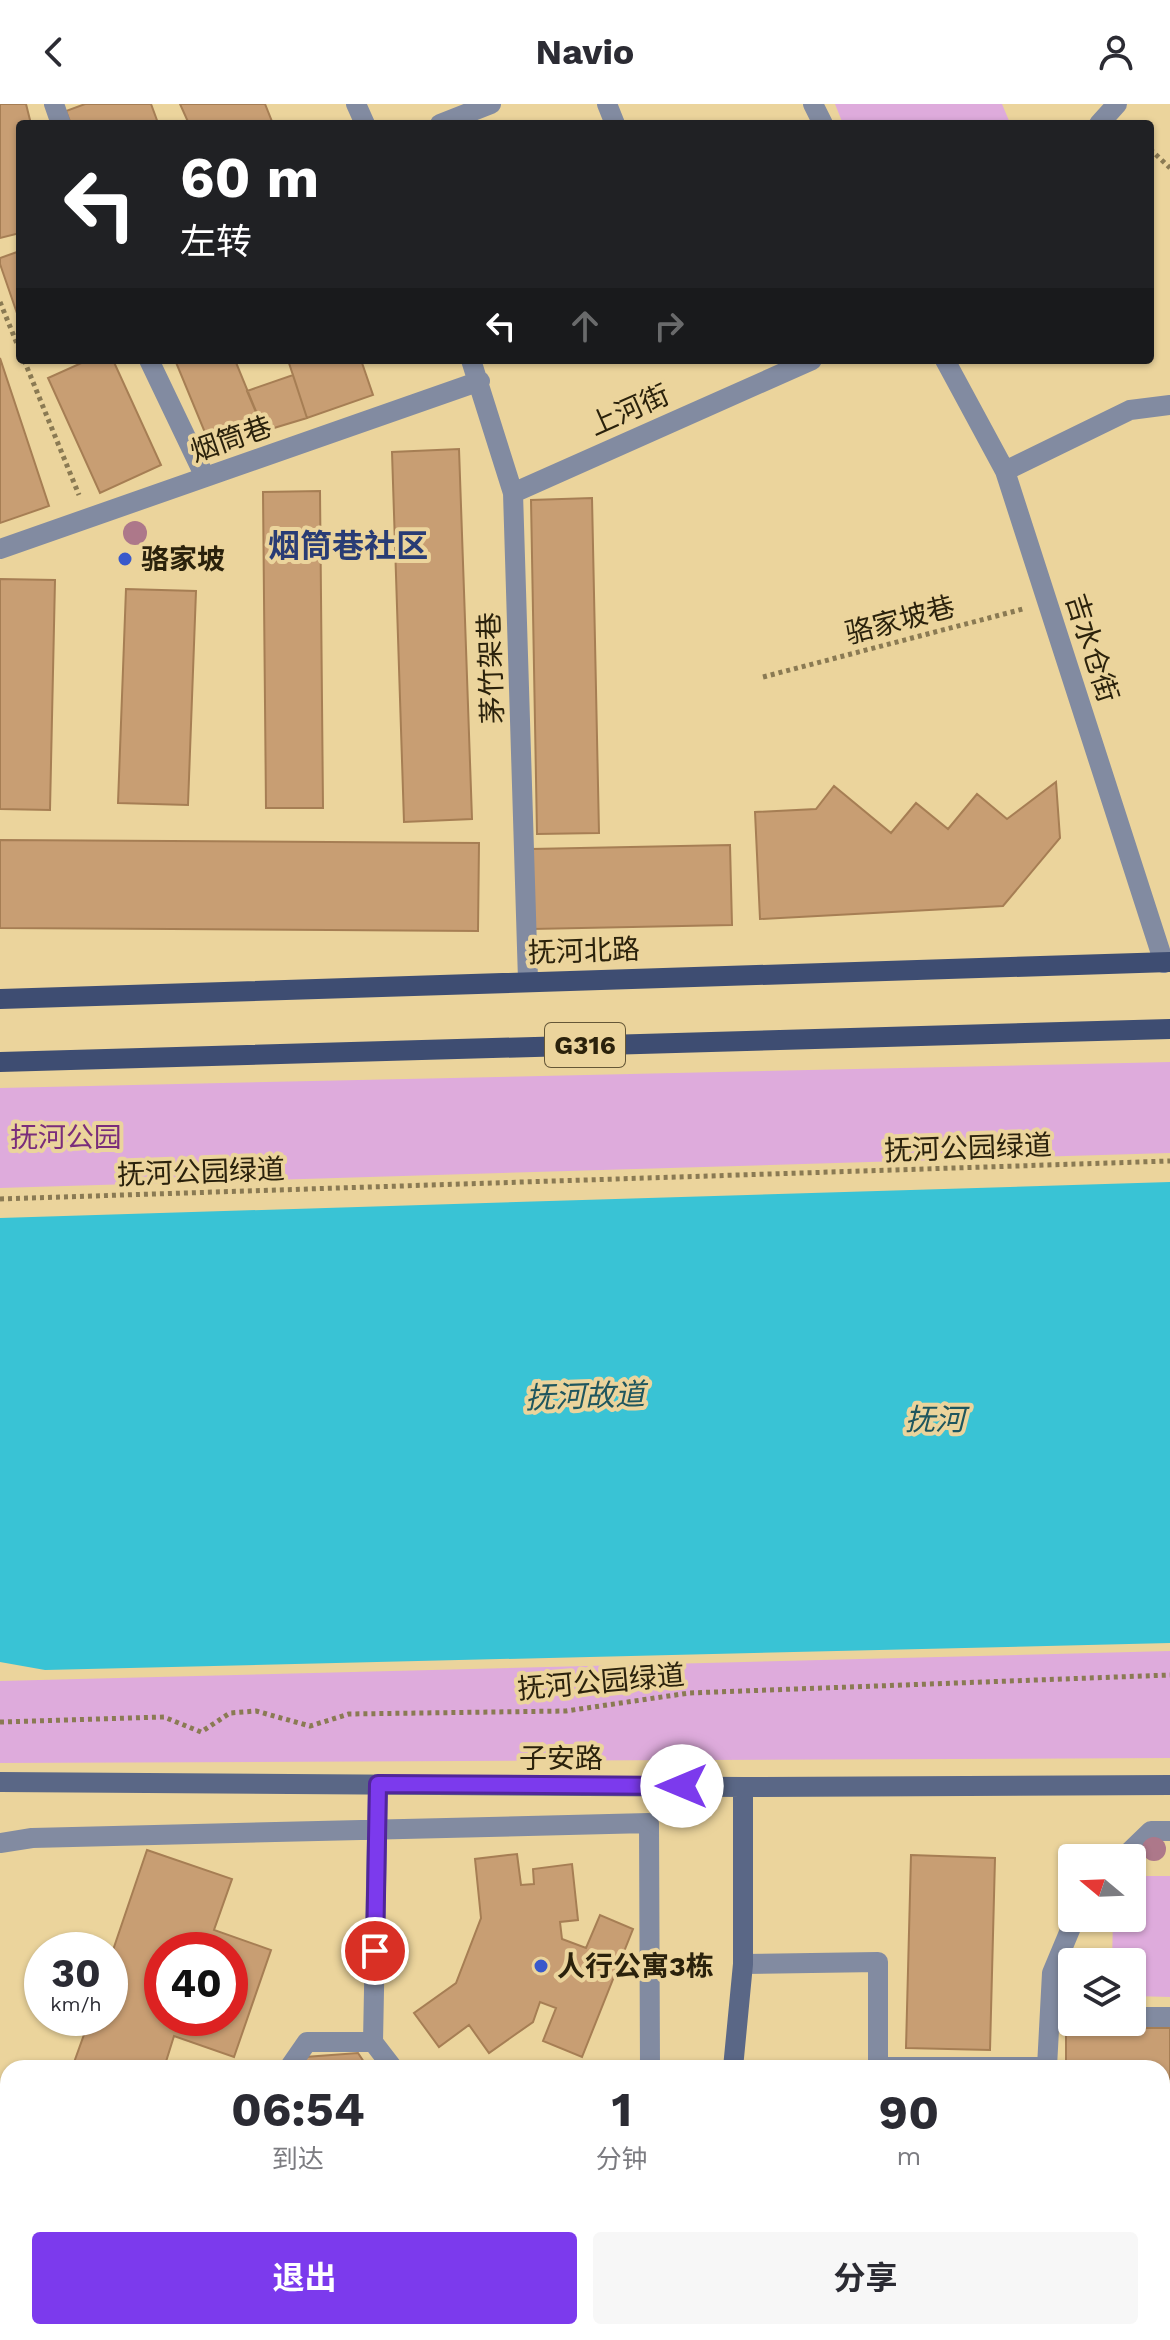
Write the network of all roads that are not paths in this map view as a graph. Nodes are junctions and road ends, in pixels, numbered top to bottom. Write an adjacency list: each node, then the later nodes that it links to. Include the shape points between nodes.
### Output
1 (491, 104): 3 (street)
2 (1117, 104): 4 (street)
3 (450, 120)
4 (1103, 120)
5 (151, 364): 12 (street)
6 (473, 364): 9 (street, 茅竹架巷)
7 (803, 364): 13 (street, 上河街)
8 (947, 364): 11 (street, 吉水仓街)
9 (480, 381): 12 (street, 烟筒巷); 13 (street, 茅竹架巷)
10 (1170, 405): 11 (street, via 1130,410)
11 (1005, 471): 15 (street, 吉水仓街)
12 (205, 477): 14 (street, 烟筒巷)
13 (513, 493): 16 (street, 茅竹架巷)
14 (0, 549)
15 (1167, 962): 16 (main road, 抚河北路)
16 (528, 980): 17 (main road, 抚河北路)
17 (0, 999)
18 (1170, 1029): 19 (main road, G316)
19 (0, 1062)
20 (0, 1782): 21 (street, 子安路)
21 (378, 1784): 23 (street, 子安路); 24 (street)
22 (1170, 1785): 23 (street, 子安路)
23 (743, 1787): 29 (street)
24 (377, 1829): 26 (street); 34 (street); 37 (street, via 649,1823)
25 (1170, 1831): 27 (street, via 1151,1831)
26 (0, 1843)
27 (1138, 1844)
28 (1069, 1932): 30 (street, via 1052,1973)
29 (743, 1964): 38 (street); 39 (street, via 878,1962)
30 (1050, 2015): 31 (street); 40 (street)
31 (1058, 2015)
32 (1146, 2017): 33 (street)
33 (1170, 2017)
34 (373, 2042): 35 (street, via 307,2042); 36 (street)
35 (295, 2060)
36 (387, 2060)
37 (650, 2060)
38 (734, 2060)
39 (878, 2060)
40 (1047, 2060)

